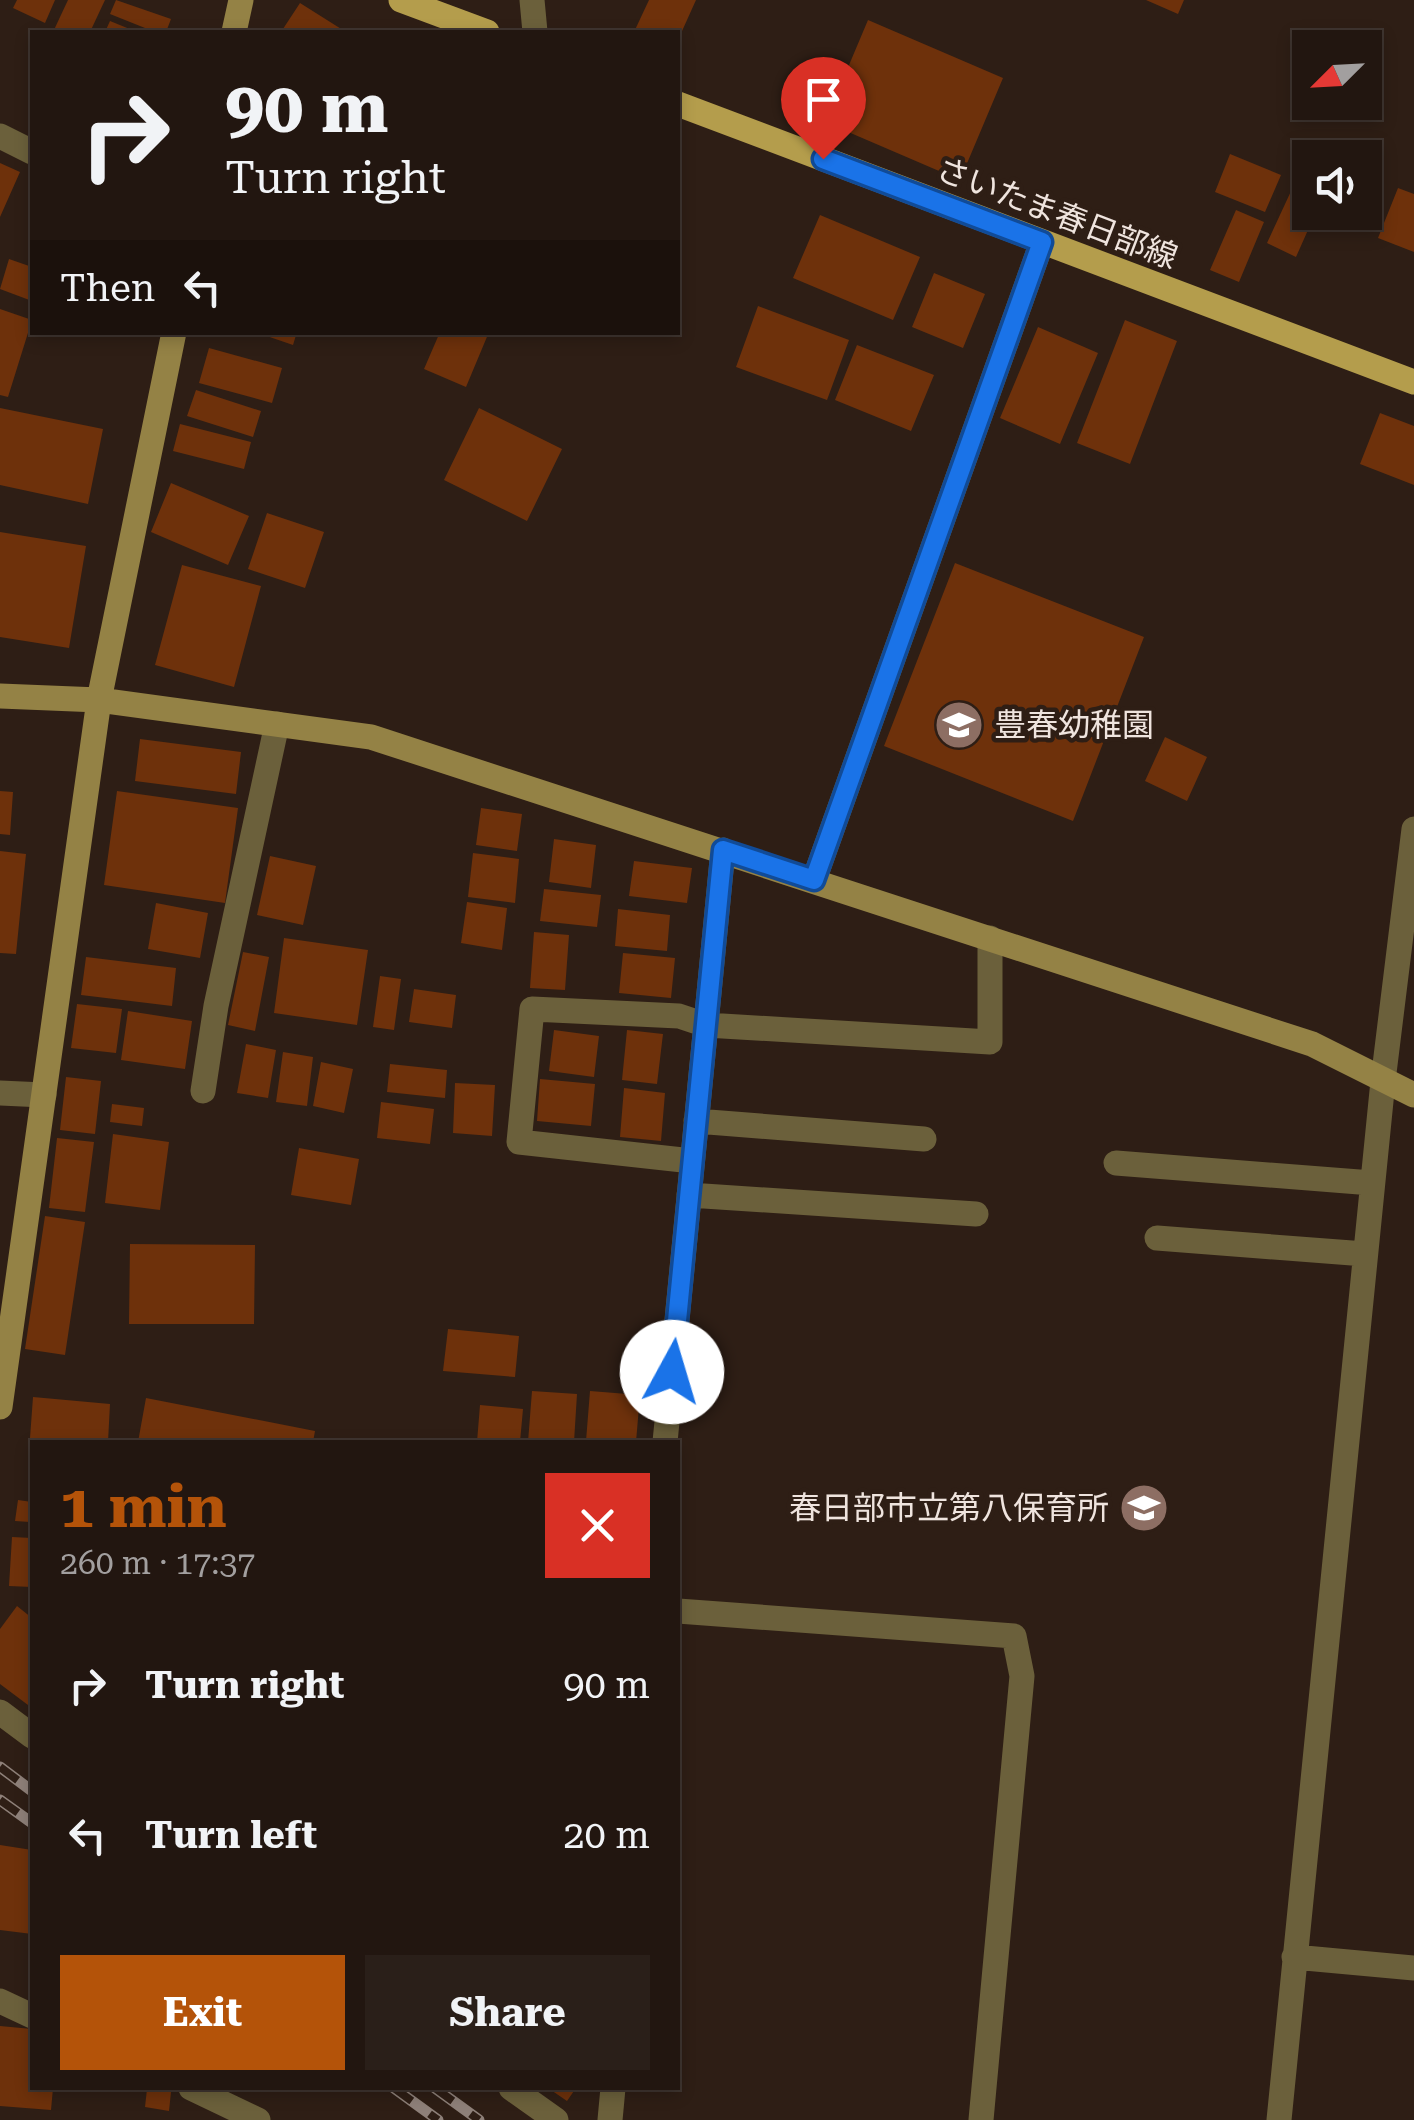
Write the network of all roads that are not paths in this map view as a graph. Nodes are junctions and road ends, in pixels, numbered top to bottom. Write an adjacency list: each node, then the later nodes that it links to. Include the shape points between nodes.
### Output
1 (241, 0): 4 (street)
2 (401, 0): 5 (main road)
3 (532, 0): 6 (street)
4 (234, 30)
5 (482, 30)
6 (536, 30)
7 (680, 105): 10 (main road, さいたま春日部線)
8 (0, 136): 9 (street)
9 (30, 151)
10 (1042, 242): 12 (main road, さいたま春日部線); 18 (street)
11 (173, 335): 14 (street)
12 (1414, 382)
13 (0, 696): 14 (street)
14 (99, 700): 15 (street); 25 (street)
15 (277, 724): 17 (street, via 372,737); 22 (street)
16 (1414, 829): 21 (street)
17 (723, 850): 18 (street); 20 (street)
18 (814, 880): 19 (street)
19 (990, 938): 20 (street, via 990,1042); 21 (street, via 1312,1044)
20 (706, 1026): 26 (street); 28 (street, via 678,1016 532,1009 519,1142)
21 (1383, 1081): 24 (street); 30 (street)
22 (203, 1091)
23 (0, 1093): 25 (street)
24 (1414, 1095)
25 (44, 1096): 35 (street)
26 (696, 1122): 27 (street); 28 (street)
27 (924, 1138)
28 (692, 1161): 31 (street)
29 (1116, 1163): 30 (street)
30 (1372, 1183): 34 (street)
31 (689, 1195): 32 (street); 36 (street)
32 (976, 1214)
33 (1157, 1238): 34 (street)
34 (1365, 1254): 40 (street)
35 (0, 1407)
36 (664, 1440)
37 (680, 1612): 50 (street, via 1014,1636 1022,1676)
38 (0, 1712): 39 (street)
39 (30, 1734)
40 (1294, 1957): 41 (street); 51 (street)
41 (1414, 1968)
42 (0, 2001): 43 (street)
43 (30, 2015)
44 (195, 2090): 47 (street)
45 (514, 2090): 48 (street)
46 (613, 2090): 49 (street)
47 (258, 2120)
48 (556, 2120)
49 (610, 2120)
50 (981, 2120)
51 (1279, 2120)

